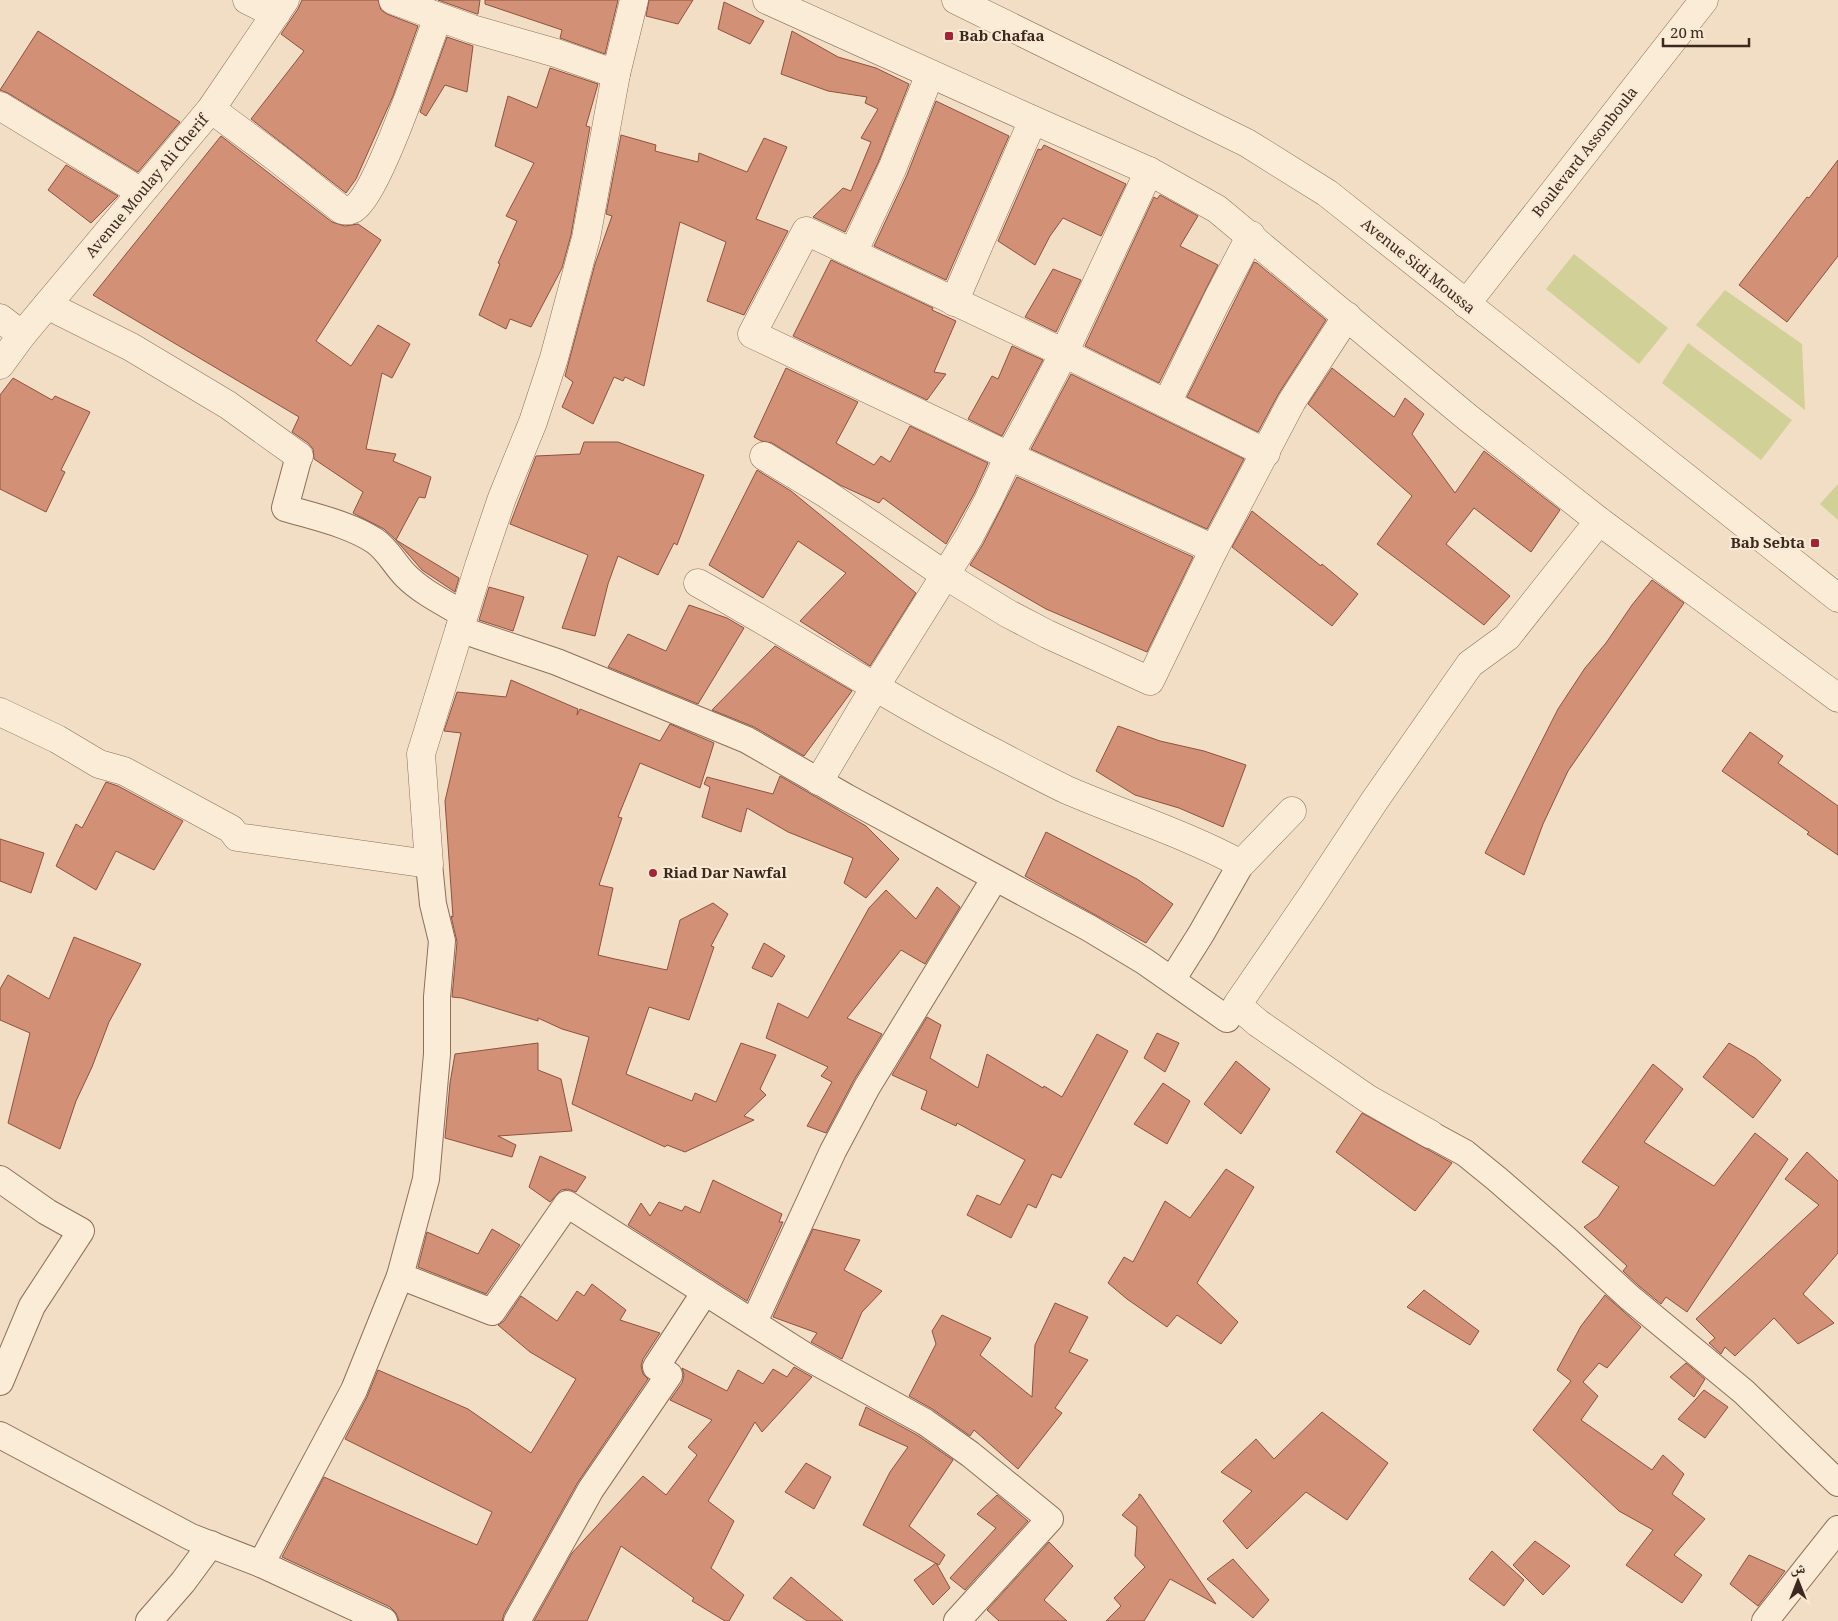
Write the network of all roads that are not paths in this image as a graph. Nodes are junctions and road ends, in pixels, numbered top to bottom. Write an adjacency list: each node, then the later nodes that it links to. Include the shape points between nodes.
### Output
1 (247, 0): 7 (street)
2 (393, 0): 8 (street)
3 (634, 0): 9 (street)
4 (767, 0): 10 (street)
5 (956, 0): 19 (street, Avenue Sidi Moussa, via 1246,143 1327,193)
6 (1704, 0): 19 (street, Boulevard Assonboula)
7 (280, 7): 12 (street, Avenue Moulay Ali Cherif)
8 (438, 17): 9 (street); 12 (street, via 384,160 372,184 348,211 342,210)
9 (616, 74): 36 (street, via 586,238 554,358)
10 (930, 74): 13 (street); 17 (street, via 892,169)
11 (0, 106): 15 (street)
12 (211, 109): 15 (street, Avenue Moulay Ali Cherif)
13 (1033, 120): 14 (street); 18 (street)
14 (1149, 171): 16 (street, via 1217,208); 24 (street)
15 (141, 192): 20 (street, Avenue Moulay Ali Cherif)
16 (1250, 235): 21 (street); 26 (street)
17 (853, 253): 18 (street); 30 (street, via 806,231 752,334)
18 (954, 302): 24 (street)
19 (1466, 304): 35 (street, Avenue Sidi Moussa)
20 (47, 305): 23 (street, Avenue Moulay Ali Cherif); 28 (street, via 131,347 228,405)
21 (1347, 316): 27 (street, via 1292,401); 31 (street, via 1467,417)
22 (0, 318): 23 (street)
23 (22, 335): 25 (street, Avenue Moulay Ali Cherif)
24 (1064, 353): 26 (street); 30 (street)
25 (0, 365)
26 (1167, 403): 27 (street)
27 (1266, 453): 32 (street)
28 (299, 456): 36 (street, via 285,508 375,541 405,575)
29 (764, 456): 33 (street, via 873,524)
30 (1009, 456): 32 (street); 33 (street)
31 (1599, 521): 38 (street); 46 (street, via 1507,637 1470,664)
32 (1214, 550): 33 (street, via 1150,681 1046,634)
33 (945, 575): 37 (street)
34 (698, 582): 37 (street)
35 (1838, 598)
36 (461, 622): 40 (street, via 747,740); 42 (street, via 422,754)
37 (875, 687): 40 (street); 43 (street, via 1066,789 1174,832)
38 (1838, 698)
39 (0, 712): 42 (street, via 57,739 99,764 124,771 231,828 237,837)
40 (819, 781): 44 (street)
41 (1292, 811): 43 (street)
42 (429, 864): 49 (street, via 433,904 442,941 437,997 437,1054 426,1179)
43 (1241, 864): 45 (street)
44 (996, 878): 45 (street, via 1089,928); 51 (street, via 866,1086)
45 (1172, 980): 46 (street, via 1227,1019)
46 (1236, 1004): 47 (street, via 1368,1100)
47 (1430, 1134): 54 (street, via 1465,1153 1566,1238 1628,1297 1744,1392)
48 (0, 1179): 52 (street, via 81,1231 32,1306)
49 (400, 1276): 50 (street, via 492,1312 567,1204); 57 (street, via 354,1390)
50 (705, 1292): 51 (street); 60 (street, via 656,1367 669,1375 591,1489)
51 (754, 1322): 61 (street, via 807,1357 925,1422 1050,1518)
52 (0, 1382)
53 (0, 1435): 56 (street, via 191,1537)
54 (1838, 1483)
55 (1838, 1528): 62 (street)
56 (211, 1544): 57 (street); 58 (street)
57 (261, 1564): 59 (street)
58 (149, 1621)
59 (384, 1621)
60 (517, 1621)
61 (957, 1621)
62 (1765, 1621)

